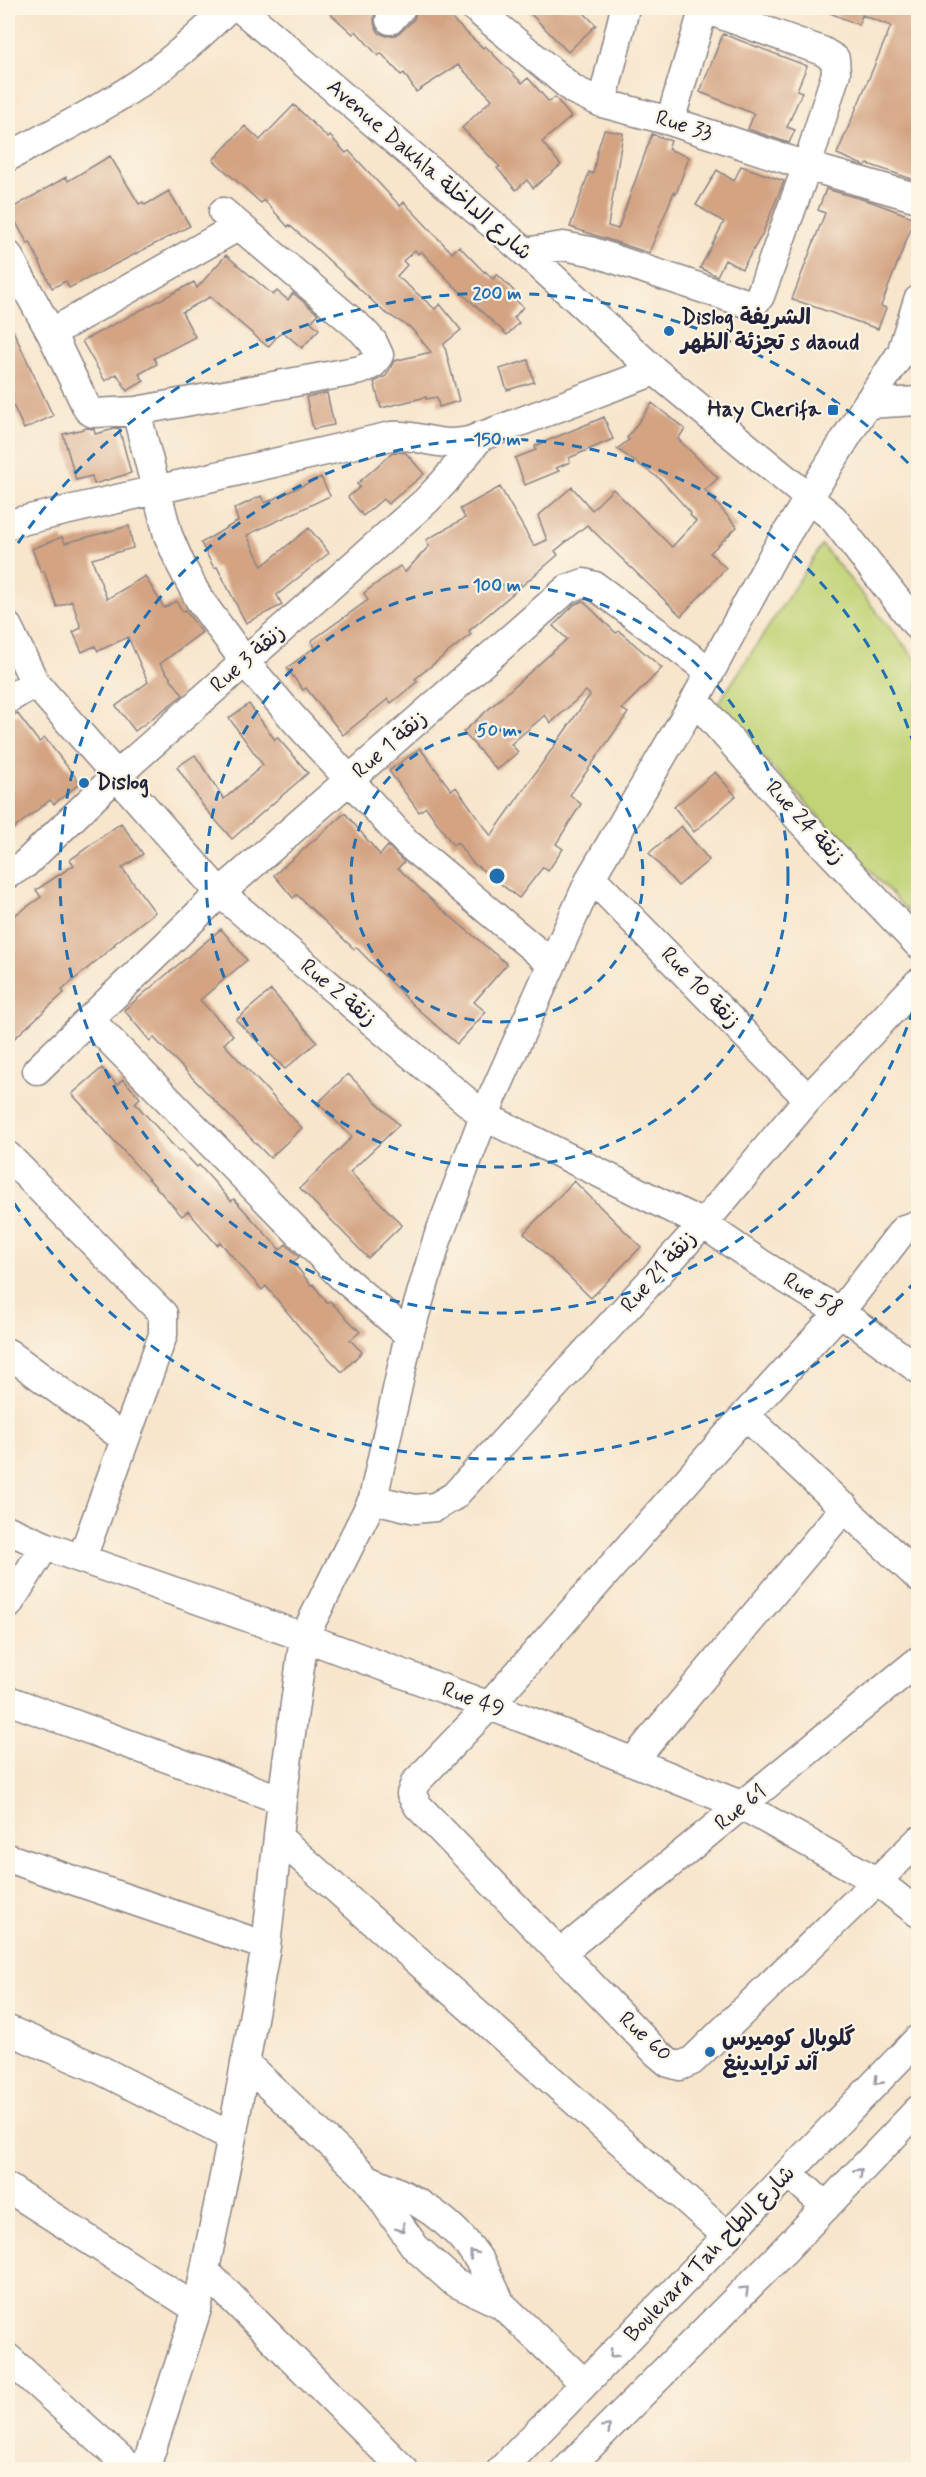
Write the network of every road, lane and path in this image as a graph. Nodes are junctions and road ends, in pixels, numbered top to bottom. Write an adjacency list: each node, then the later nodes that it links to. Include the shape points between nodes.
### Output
1 (228, 8): 8 (street, via 201,35 113,101)
2 (240, 8): 11 (street, Avenue Dakhla شارع الداخلة)
3 (476, 8): 6 (street, Rue 33, via 574,90)
4 (625, 8): 6 (street)
5 (703, 8): 7 (street); 9 (street, via 822,51 834,59 836,73)
6 (602, 103): 7 (street, Rue 33)
7 (670, 121): 9 (street, Rue 33)
8 (8, 157)
9 (807, 166): 10 (street, Rue 33); 11 (street, via 755,302 746,303 590,251 563,246)
10 (918, 198)
11 (525, 252): 16 (street, Avenue Dakhla شارع الداخلة)
12 (8, 255): 14 (street)
13 (918, 300): 15 (street)
14 (51, 333): 19 (street, via 88,410); 19 (street, via 231,219 362,330 379,355 373,364 361,370)
15 (910, 341): 18 (street)
16 (655, 371): 20 (street); 22 (street, Avenue Dakhla شارع الداخلة)
17 (918, 401): 18 (street)
18 (867, 404): 22 (street)
19 (136, 411): 21 (street)
20 (481, 436): 21 (street, via 446,444 412,436 391,436); 26 (street, Rue 3 زنقة, via 426,501)
21 (156, 488): 23 (street); 26 (street, via 181,566)
22 (809, 498): 25 (street, Avenue Dakhla شارع الداخلة, via 833,518); 27 (street)
23 (8, 524)
24 (8, 627): 28 (street, Rue 2 زنقة)
25 (918, 627)
26 (245, 662): 31 (street, Rue 3 زنقة); 32 (street)
27 (709, 671): 30 (street); 32 (street, Rue 1 زنقة, via 595,586 584,583 567,589)
28 (35, 683): 29 (street); 31 (street, Rue 2 زنقة)
29 (8, 699)
30 (695, 700): 34 (street); 36 (street, Rue 24 زنقة, via 800,820)
31 (116, 776): 33 (street, Rue 3 زنقة, via 25,864); 35 (street, Rue 2 زنقة)
32 (350, 781): 35 (street, Rue 1 زنقة); 37 (street, via 407,843)
33 (8, 874)
34 (591, 877): 37 (street); 41 (street, Rue 10 زنقة)
35 (220, 893): 39 (street, Rue 1 زنقة); 42 (street, Rue 2 زنقة)
36 (918, 944)
37 (552, 964): 42 (street)
38 (918, 983): 41 (street, Rue 21 زنقة)
39 (90, 1020): 40 (street, Rue 1 زنقة); 47 (street, via 341,1276)
40 (37, 1070)
41 (808, 1099): 44 (street, Rue 21 زنقة)
42 (484, 1116): 44 (street, Rue 2 زنقة); 47 (street, via 437,1240)
43 (8, 1156): 51 (street, via 163,1314 163,1335)
44 (703, 1224): 46 (street, Rue 58); 52 (street, Rue 21 زنقة, via 454,1496 435,1507 415,1509)
45 (918, 1224): 46 (street, via 904,1229)
46 (840, 1312): 49 (street, Rue 58); 50 (street)
47 (409, 1335): 52 (street)
48 (8, 1353): 51 (street)
49 (918, 1369)
50 (745, 1415): 53 (street); 62 (street)
51 (125, 1439): 56 (street)
52 (373, 1499): 59 (street)
53 (845, 1507): 57 (street); 63 (street)
54 (8, 1530): 55 (street, Rue 49)
55 (45, 1546): 56 (street, Rue 49); 58 (street)
56 (82, 1558): 59 (street, Rue 49)
57 (918, 1577)
58 (8, 1605)
59 (304, 1637): 62 (street, Rue 49); 64 (street)
60 (918, 1662): 65 (street, Rue 61)
61 (8, 1700): 64 (street)
62 (489, 1706): 63 (street, Rue 49); 72 (street, Rue 60, via 415,1783 411,1794 418,1806)
63 (633, 1761): 65 (street, Rue 49)
64 (282, 1800): 66 (street)
65 (743, 1806): 69 (street, Rue 49); 72 (street, Rue 61)
66 (278, 1838): 71 (street); 82 (street)
67 (918, 1841): 69 (street, Rue 60)
68 (8, 1858): 71 (street)
69 (878, 1882): 70 (street, Rue 49); 72 (street, Rue 60, via 692,2061 680,2066 657,2053)
70 (918, 1913)
71 (266, 1946): 75 (street)
72 (561, 1953)
73 (8, 2030): 77 (street, via 97,2068)
74 (918, 2039): 78 (street, Boulevard Tah شارع الطاح, one-way to 78)
75 (245, 2062): 77 (street); 79 (street)
76 (918, 2110): 81 (street, one-way to 76)
77 (232, 2137): 83 (street)
78 (789, 2172): 81 (street); 82 (street, Boulevard Tah شارع الطاح)
79 (368, 2179): 84 (street, one-way to 84, via 415,2247 454,2282); 84 (street, one-way to 79, via 480,2262 456,2232 403,2192)
80 (8, 2188): 85 (street)
81 (826, 2207): 92 (street, one-way to 81)
82 (727, 2236): 87 (street, Boulevard Tah شارع الطاح, one-way to 87)
83 (206, 2272): 85 (street); 90 (street)
84 (501, 2304): 87 (street)
85 (197, 2309): 89 (street)
86 (8, 2358): 88 (street)
87 (584, 2384): 91 (street, Boulevard Tah شارع الطاح)
88 (133, 2469)
89 (145, 2469)
90 (404, 2469)
91 (501, 2469)
92 (566, 2469)

